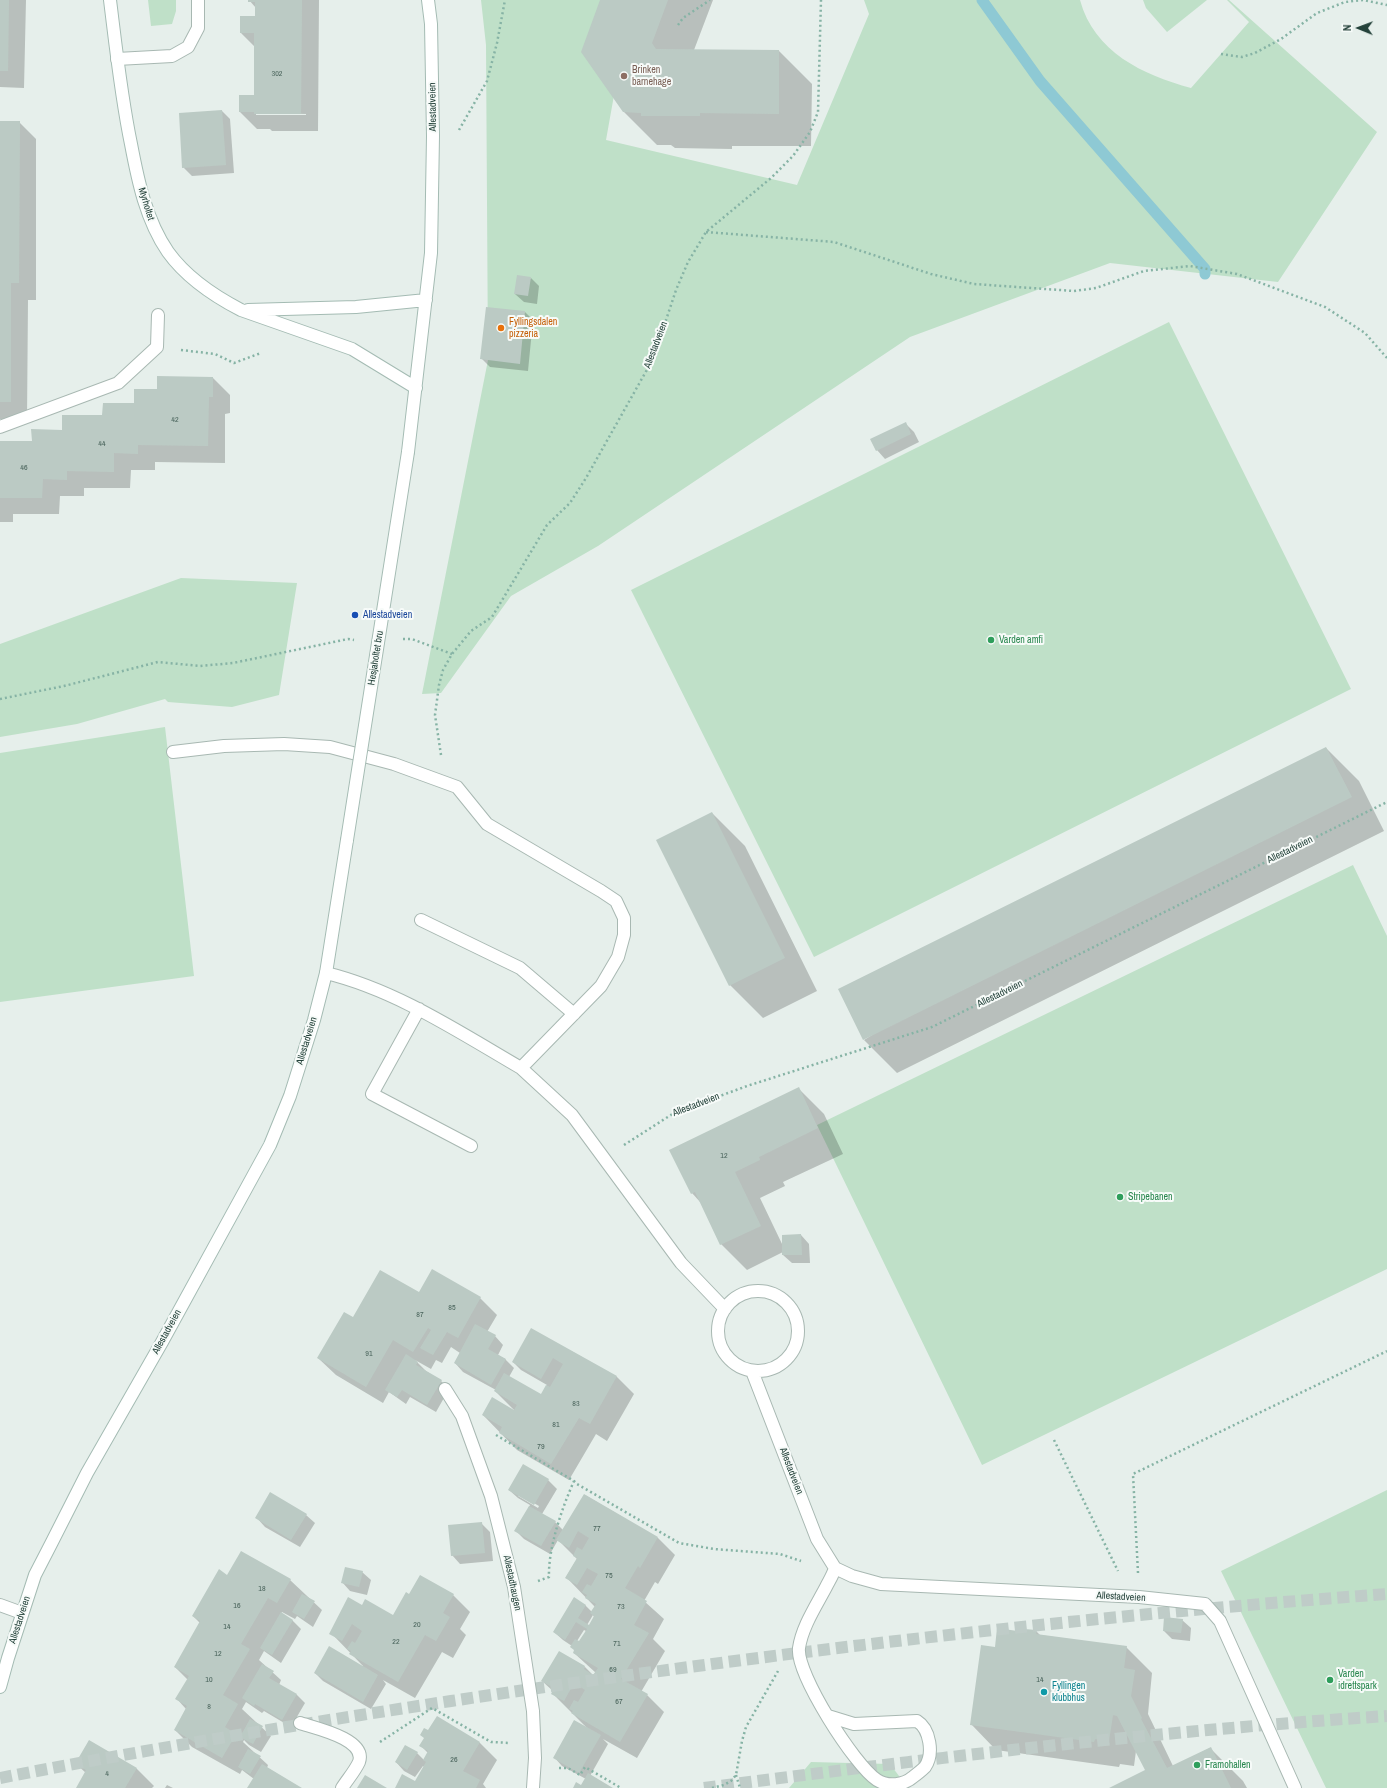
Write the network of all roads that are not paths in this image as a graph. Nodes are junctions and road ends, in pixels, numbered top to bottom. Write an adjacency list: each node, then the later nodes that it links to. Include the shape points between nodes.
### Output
1 (110, 0): 4 (main road, Myrholtet)
2 (198, 0): 4 (main road, via 198,28 188,48 172,56)
3 (428, 0): 5 (main road, Allestadveien, via 431,24 433,136 431,254)
4 (117, 59): 6 (main road, Myrholtet, via 135,169 150,221 168,252 193,279)
5 (426, 300): 6 (main road, via 356,307); 8 (main road, Allestadveien)
6 (241, 310): 8 (main road, Myrholtet, via 352,349)
7 (158, 315): 9 (main road, via 157,347 118,383)
8 (416, 388): 10 (main road, Allestadveien)
9 (0, 427)
10 (408, 452): 12 (main road, Hesjaholtet bru, bridge)
11 (173, 752): 16 (main road, via 224,746 284,744 330,747 394,764 457,787 487,824 616,901 624,918 624,934 618,957 601,986)
12 (347, 840): 14 (main road, Allestadveien)
13 (421, 920): 16 (main road, via 520,968)
14 (326, 973): 15 (main road, via 351,979); 24 (main road, Allestadveien, via 303,1058 270,1145 87,1473 35,1575)
15 (419, 1009): 17 (main road); 18 (main road, via 372,1094)
16 (574, 1014): 17 (main road)
17 (521, 1068): 19 (main road, via 572,1115 681,1263)
18 (471, 1146)
19 (724, 1309): 20 (main road, via 719,1321 718,1335 722,1348 740,1367); 20 (main road, via 733,1299 745,1292 758,1290 771,1292 783,1298 798,1320 798,1340 789,1358 766,1371)
20 (752, 1371): 22 (main road, Allestadveien, via 817,1539)
21 (445, 1389): 29 (main road, Allestadhaugen, via 462,1416 490,1496 514,1587 533,1711)
22 (835, 1568): 26 (main road, via 804,1631 799,1650 803,1669); 30 (main road, Allestadveien, via 881,1584 1135,1597 1205,1604 1220,1621)
23 (0, 1605): 24 (main road)
24 (22, 1613): 25 (main road, Allestadveien)
25 (0, 1687)
26 (828, 1716): 26 (main road, via 850,1753 877,1780 889,1785 907,1782 925,1767 930,1755 929,1741 923,1725 917,1721 854,1724)
27 (300, 1723): 28 (main road, via 349,1741 356,1747 360,1755 359,1762)
28 (342, 1788)
29 (533, 1788)
30 (1295, 1788)

